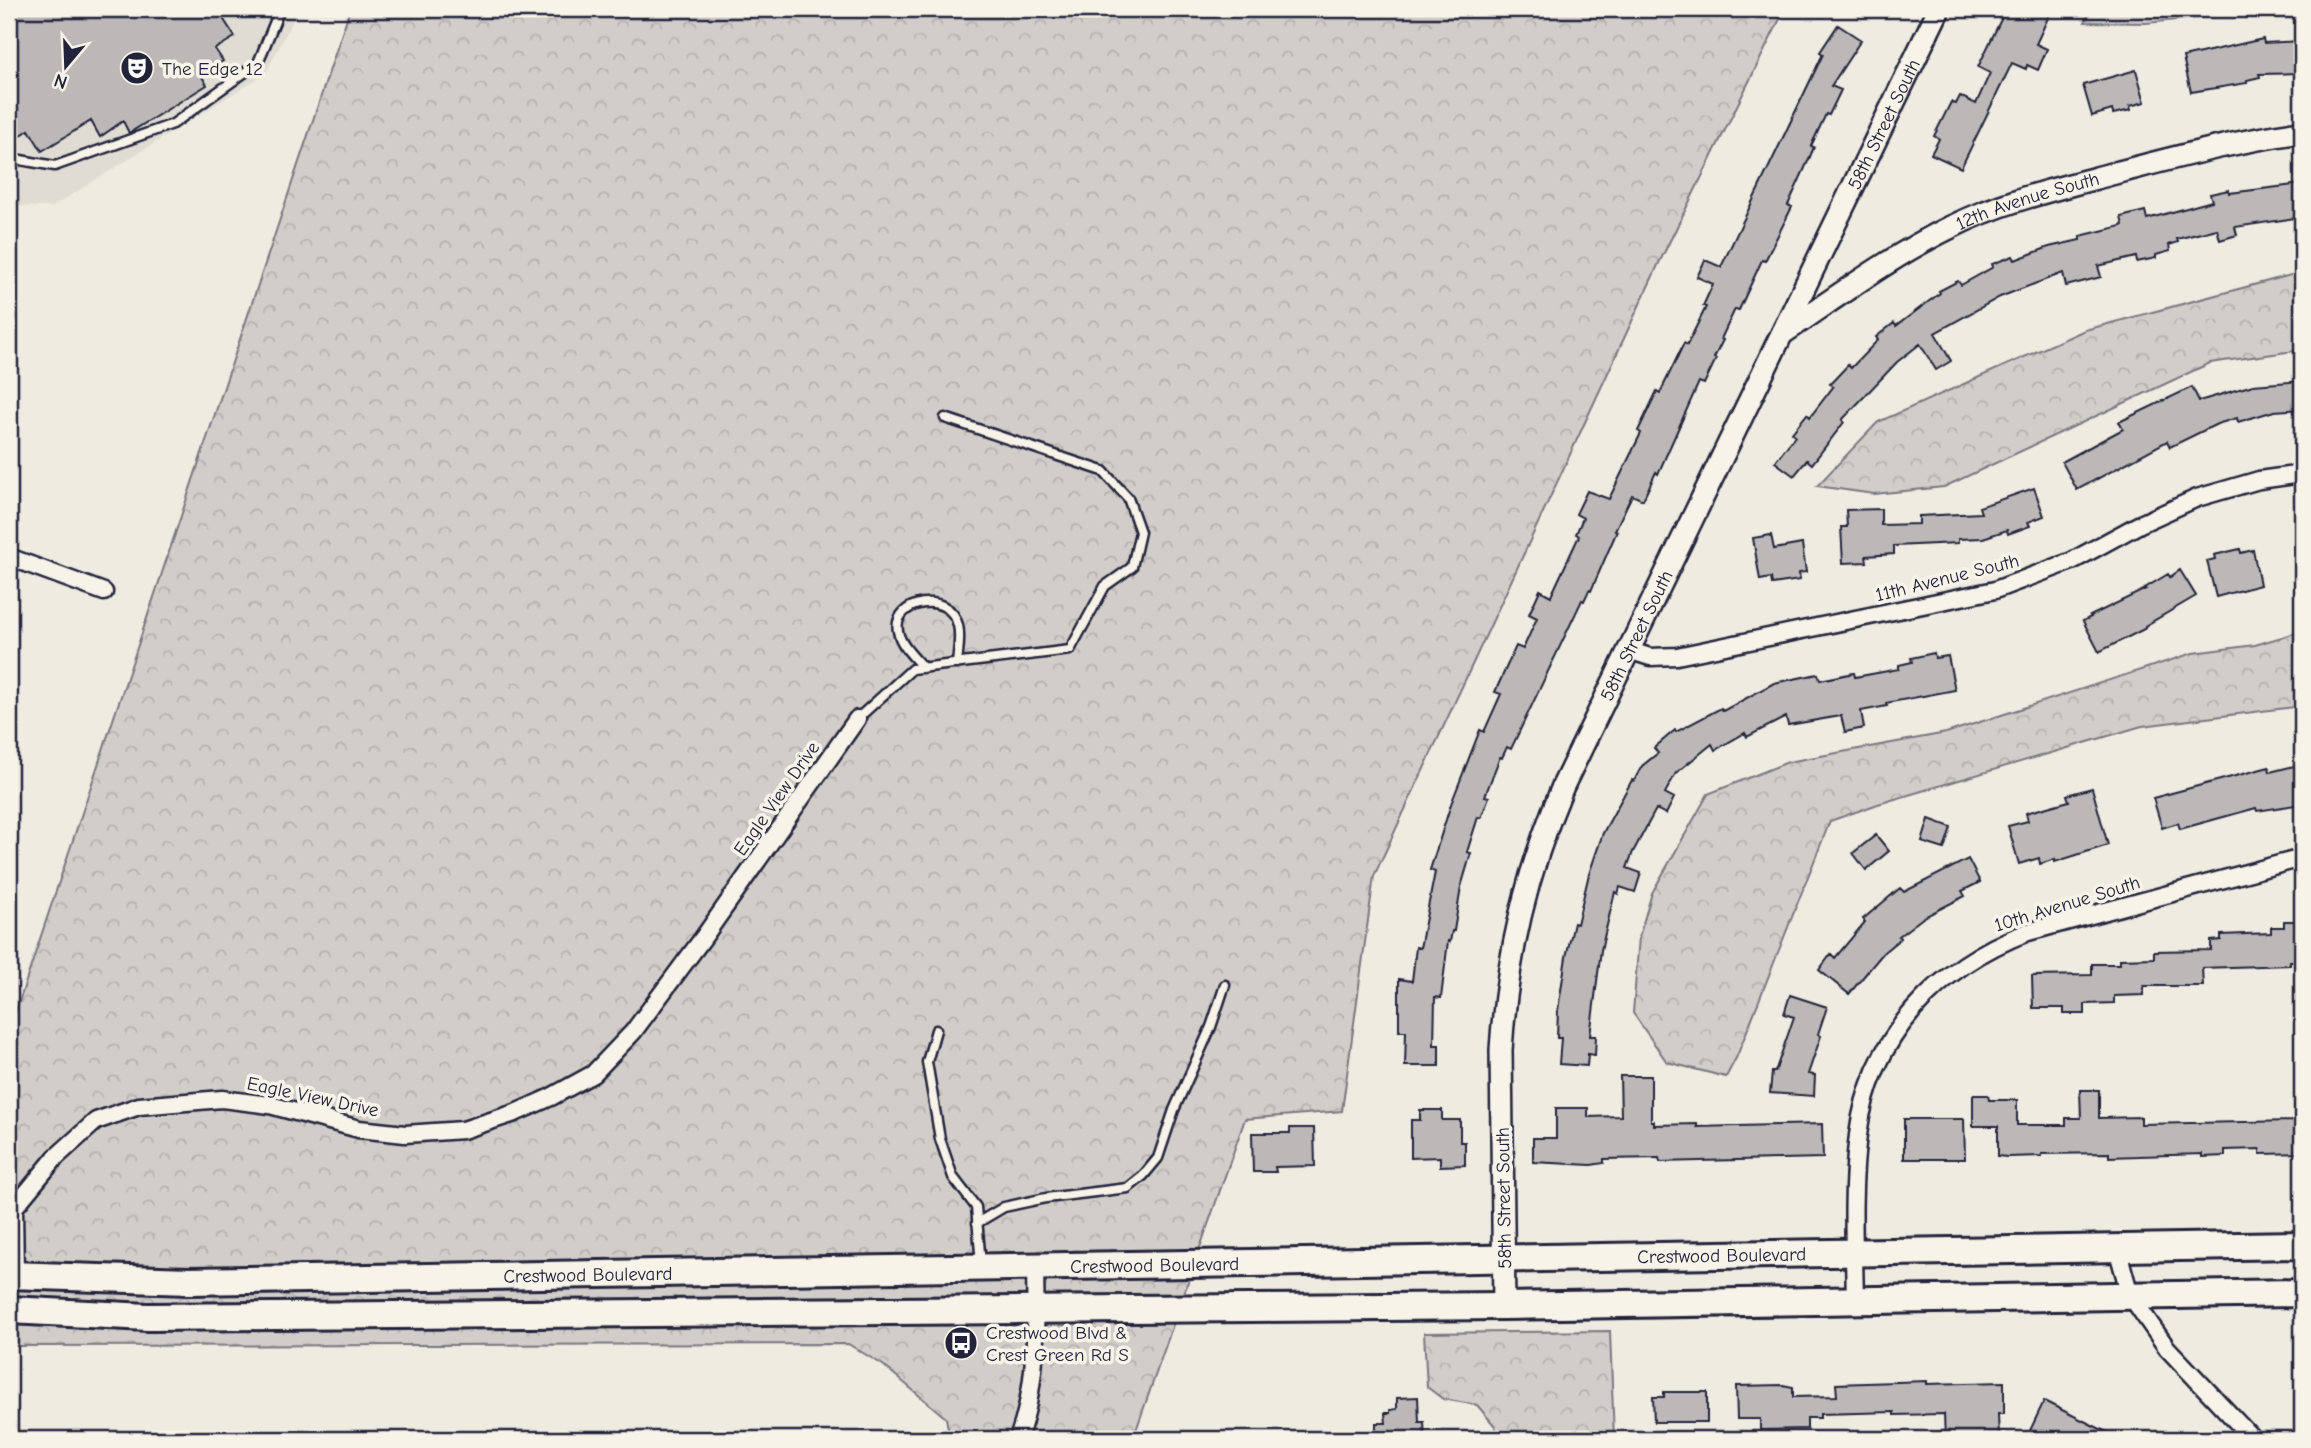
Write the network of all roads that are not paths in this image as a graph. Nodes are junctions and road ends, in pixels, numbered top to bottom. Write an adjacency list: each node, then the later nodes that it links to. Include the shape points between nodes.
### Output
1 (280, 9): 4 (lane, via 258,63 173,124 55,166)
2 (1939, 9): 5 (street, 58th Street South)
3 (2302, 132): 5 (street, 12th Avenue South, via 2211,148 2032,195 1977,215 1923,241)
4 (9, 158)
5 (1781, 334): 10 (street, 58th Street South)
6 (946, 418): 11 (lane, via 1103,471 1128,498 1140,532 1132,567 1105,586 1070,650)
7 (2302, 474): 10 (street, 11th Avenue South, via 2259,480 2197,498 2072,561 1995,590 1677,656 1650,657)
8 (9, 557): 9 (street)
9 (104, 592)
10 (1628, 650): 22 (street, 58th Street South, via 1549,818 1516,926 1502,1051)
11 (957, 664): 12 (lane); 12 (lane, via 958,623 950,608 922,602 899,618 898,631)
12 (923, 668): 13 (lane, via 912,669)
13 (857, 719): 17 (street, Eagle View Drive, via 703,938 633,1031 593,1074 514,1113 463,1130 405,1134 359,1129 270,1105 222,1099 139,1106 96,1121)
14 (2302, 858): 21 (street, 10th Avenue South, via 2028,932 1982,953 1941,981 1907,1017 1871,1084 1858,1133)
15 (1225, 985): 18 (lane, via 1158,1158 1143,1176 1128,1188 1004,1207)
16 (936, 1030): 18 (lane, via 927,1062 940,1139 953,1177 976,1207)
17 (11, 1206): 25 (street, Eagle View Drive)
18 (977, 1223): 23 (lane)
19 (2302, 1245): 20 (main road, Crestwood Boulevard)
20 (2117, 1248): 21 (main road, Crestwood Boulevard); 27 (street)
21 (1854, 1251): 22 (main road, Crestwood Boulevard); 28 (street, 10th Avenue South)
22 (1504, 1257): 24 (main road, Crestwood Boulevard); 29 (street, 58th Street South)
23 (981, 1267): 24 (main road, Crestwood Boulevard); 25 (main road, Crestwood Boulevard, via 189,1282)
24 (1035, 1267): 31 (street)
25 (12, 1275): 30 (main road)
26 (2302, 1293): 27 (main road, Crestwood Boulevard)
27 (2130, 1296): 28 (main road, Crestwood Boulevard); 33 (street, via 2167,1348)
28 (1855, 1301): 29 (main road, Crestwood Boulevard)
29 (1504, 1306): 31 (main road, Crestwood Boulevard)
30 (12, 1310): 31 (main road, Crestwood Boulevard, via 148,1317)
31 (1036, 1310): 32 (street, via 1035,1363)
32 (1018, 1439)
33 (2253, 1439)

